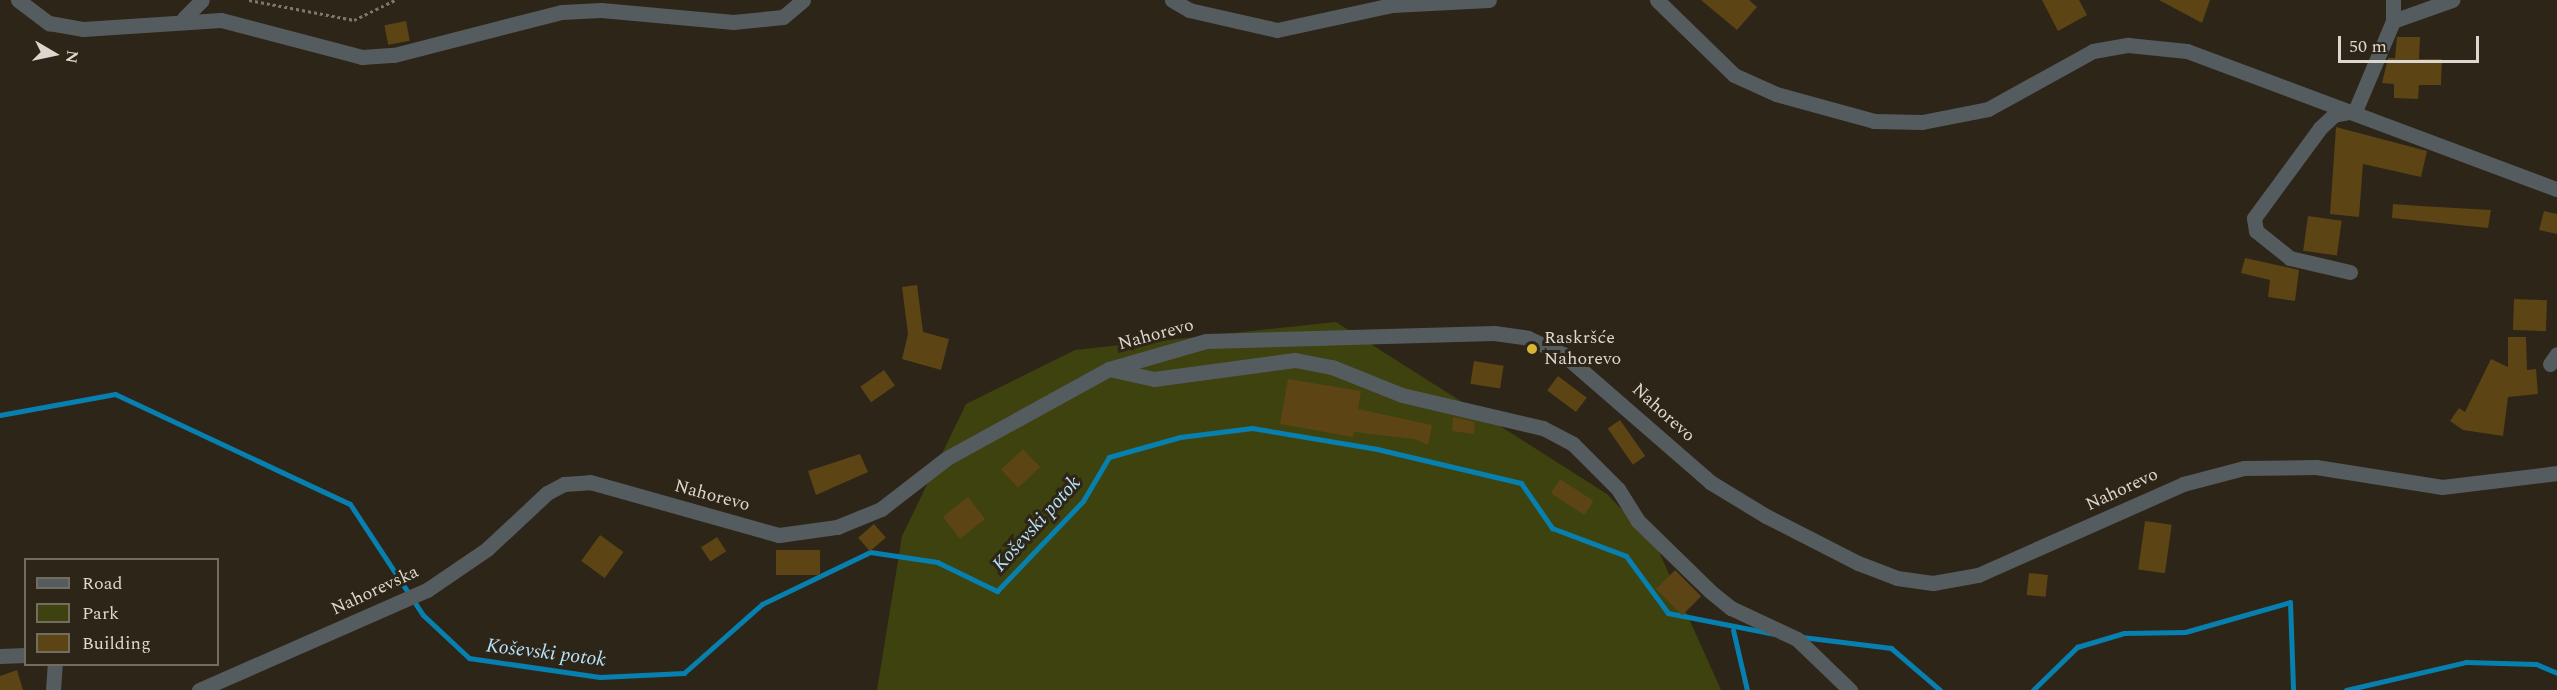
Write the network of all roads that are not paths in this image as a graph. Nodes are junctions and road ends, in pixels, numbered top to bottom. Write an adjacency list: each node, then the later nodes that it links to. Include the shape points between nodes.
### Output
1 (18, 0): 9 (street, via 49,23 83,29)
2 (202, 0): 9 (street)
3 (803, 0): 9 (street, via 783,17 734,22 601,10 562,12 394,55 362,57 332,53 253,25)
4 (1172, 0): 5 (street, via 1189,10 1277,30 1392,5)
5 (1488, 0)
6 (1658, 0): 11 (street, via 1734,75 1776,94 1874,121 1923,122 1988,109 2093,51 2128,45 2187,51)
7 (2393, 0): 10 (street)
8 (2452, 0): 10 (street)
9 (184, 18)
10 (2393, 21): 11 (street)
11 (2355, 111): 12 (street); 13 (street, via 2334,116 2319,128 2254,218 2256,231 2290,258)
12 (2557, 189)
13 (2350, 272)
14 (1109, 369): 15 (street, Nahorevo, via 1206,341 1494,333 1528,338 1571,360 1710,482 1766,516 1858,563 1933,583 1988,571 2183,484 2244,468 2316,467 2442,487); 16 (street, Nahorevo, via 947,458 881,509 837,527 779,535 590,482); 22 (street, via 1154,379 1295,360 1332,367 1402,395 1543,428 1573,444 1618,489 1637,520 1711,592 1731,608 1797,639)
15 (2557, 473)
16 (547, 493): 21 (street, Nahorevska, via 488,549 423,591)
17 (24, 655): 18 (street)
18 (0, 656)
19 (55, 666): 20 (street)
20 (53, 690)
21 (199, 690)
22 (1850, 690)

